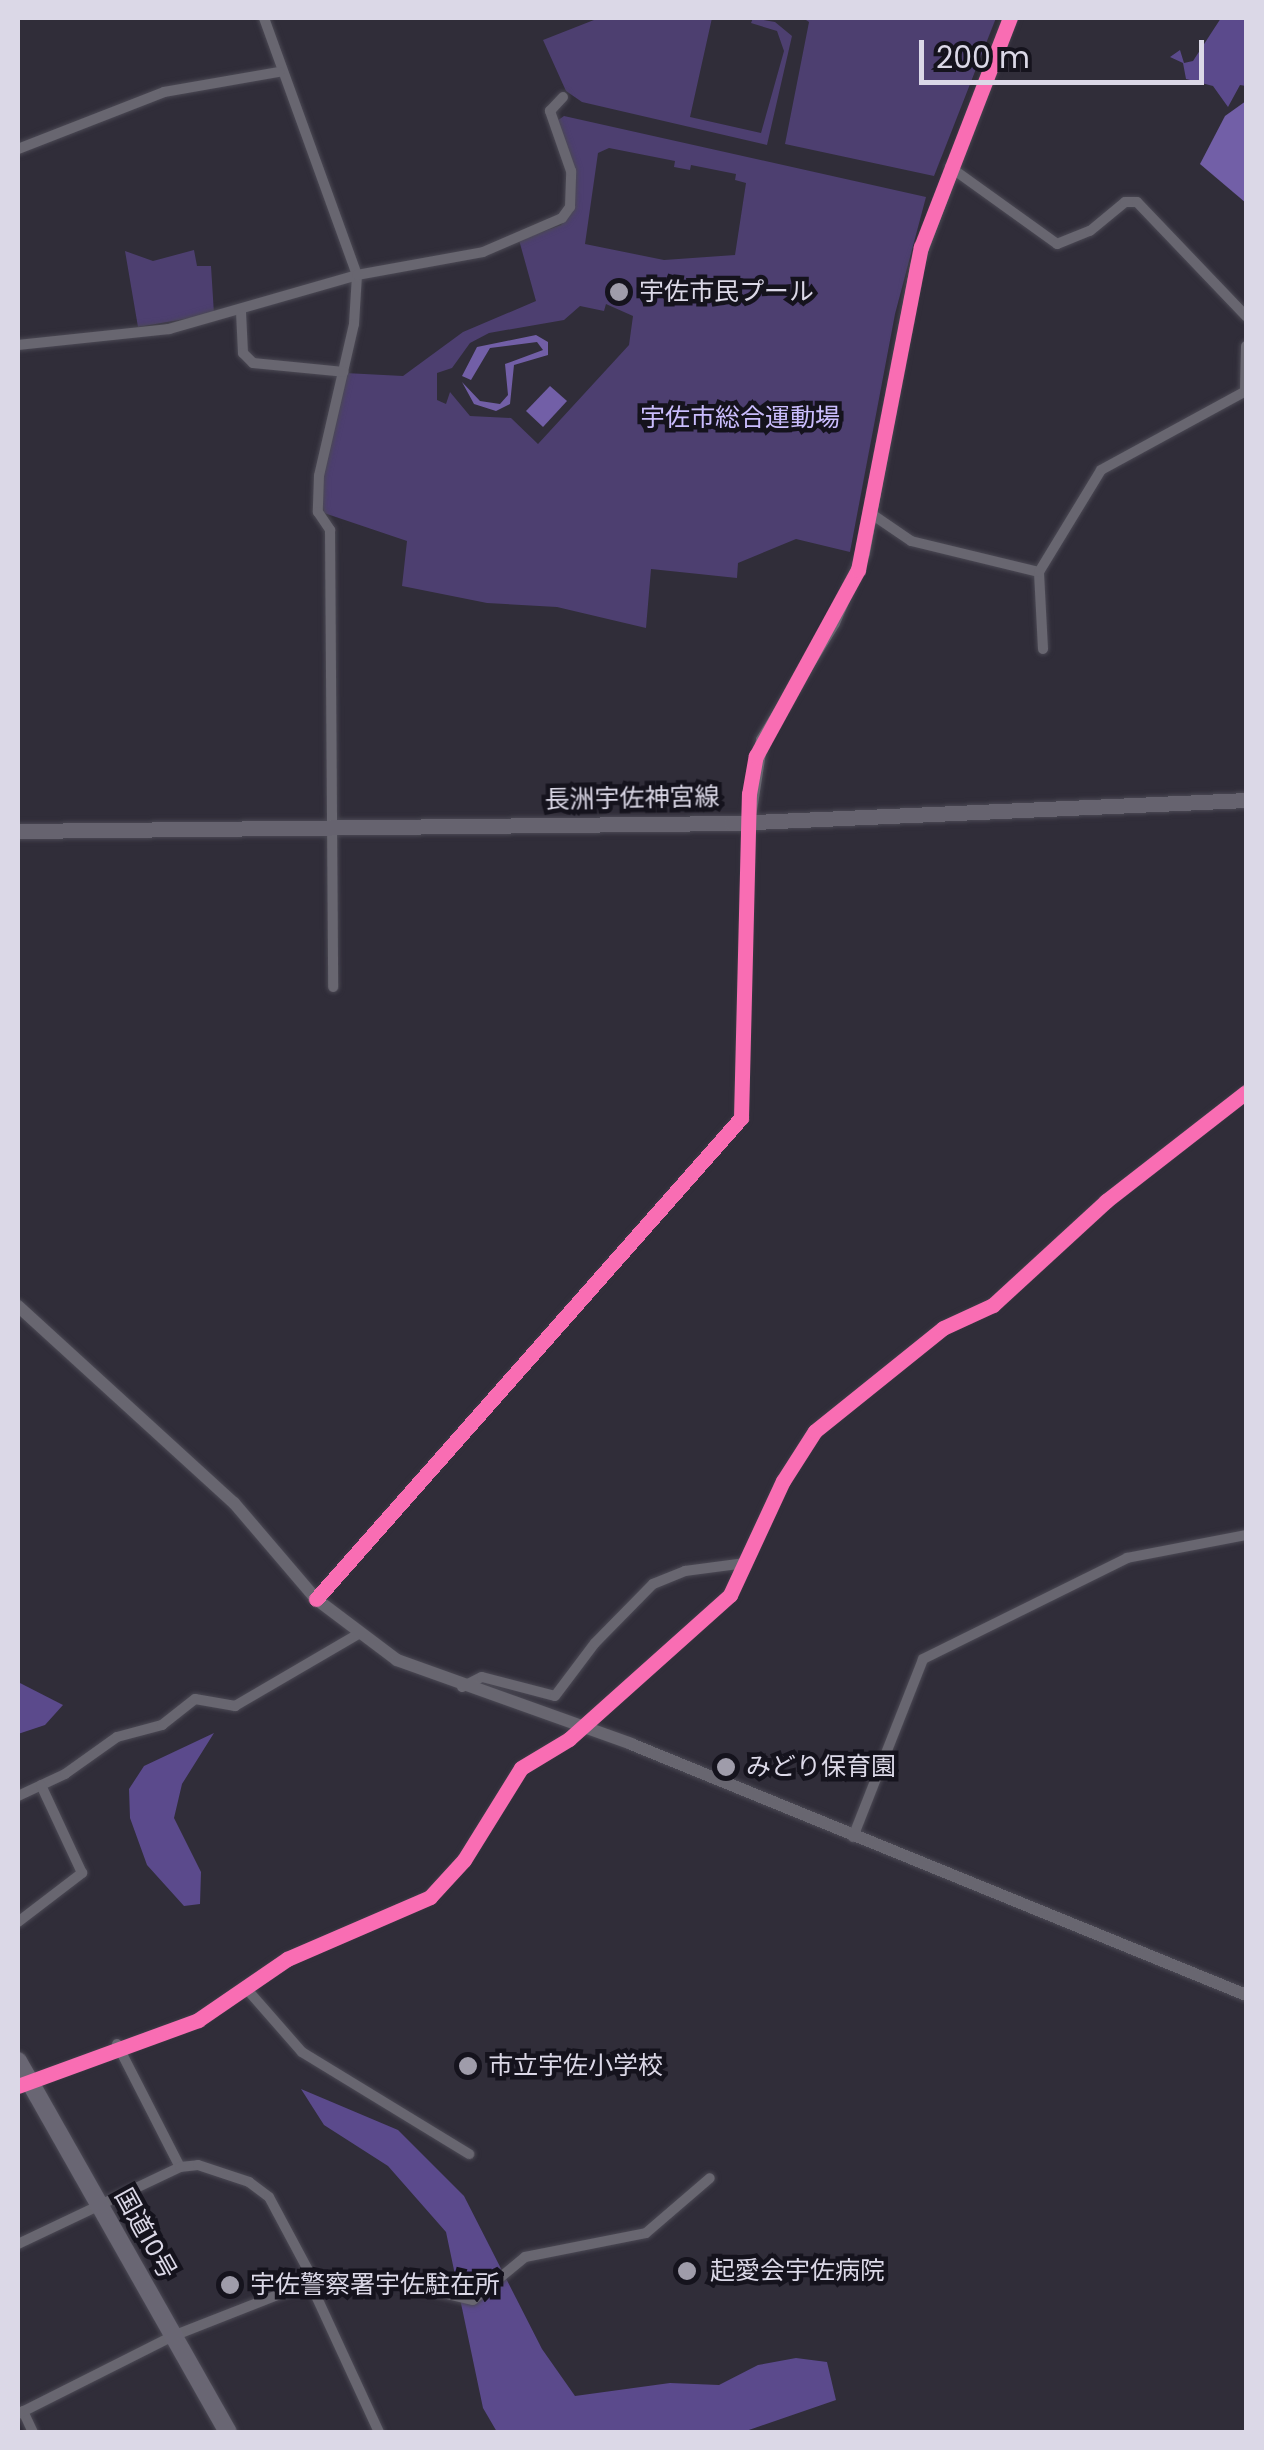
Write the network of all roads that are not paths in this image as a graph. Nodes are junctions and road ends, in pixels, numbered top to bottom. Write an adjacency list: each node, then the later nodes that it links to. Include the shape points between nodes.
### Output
1 (264, 18): 3 (street)
2 (1010, 18): 6 (street)
3 (279, 72): 5 (street, via 164,92); 7 (street)
4 (564, 97): 7 (street, via 550,111 571,171 565,217 483,252)
5 (18, 149)
6 (950, 166): 9 (street, via 1057,244 1090,232 1125,202 1137,202); 14 (street, via 916,266)
7 (357, 275): 8 (street); 12 (street)
8 (240, 312): 10 (street, via 169,329); 12 (street, via 243,353 253,363)
9 (1246, 316)
10 (18, 345)
11 (1246, 346): 13 (street)
12 (344, 372): 19 (street, via 318,489 318,512 330,530)
13 (1246, 392): 15 (street, via 1106,464)
14 (873, 515): 15 (street, via 918,543); 18 (street, via 845,602 762,740)
15 (1039, 572): 16 (street)
16 (1043, 649)
17 (1246, 800): 18 (main road, 長洲宇佐神宮線)
18 (750, 823): 19 (main road, 長洲宇佐神宮線); 26 (street, via 741,1118)
19 (331, 828): 20 (main road, 長洲宇佐神宮線); 21 (street)
20 (18, 831)
21 (333, 987)
22 (1246, 1092): 25 (street, via 1106,1201 993,1304 943,1328 815,1431)
23 (18, 1306): 26 (street, via 234,1503)
24 (1246, 1534): 32 (street, via 1127,1558 923,1660)
25 (745, 1563): 28 (street, via 653,1584 602,1634 556,1696 482,1677); 29 (street, via 724,1600)
26 (316, 1599): 27 (street)
27 (358, 1634): 28 (street, via 408,1666); 30 (street, via 236,1706 196,1699 171,1720 118,1737)
28 (462, 1687): 29 (street)
29 (584, 1727): 32 (street); 34 (street, via 512,1778 475,1844 430,1897 287,1959)
30 (41, 1786): 31 (street); 33 (street, via 82,1873)
31 (18, 1796)
32 (854, 1836): 35 (street)
33 (18, 1922)
34 (245, 1987): 36 (street, via 198,2020); 39 (street, via 302,2052)
35 (1246, 1995)
36 (117, 2044): 38 (street); 40 (street)
37 (18, 2061): 38 (highway, 国道10号)
38 (24, 2083): 42 (highway, 国道10号)
39 (469, 2154)
40 (180, 2168): 42 (street); 44 (street, via 208,2167 258,2188 283,2218)
41 (710, 2178): 44 (street, via 646,2233 533,2254 467,2302 426,2285)
42 (100, 2206): 43 (street); 45 (highway, 国道10号)
43 (18, 2244)
44 (314, 2285): 45 (street); 49 (street)
45 (173, 2336): 46 (street); 48 (highway, 国道10号)
46 (20, 2413): 47 (street)
47 (33, 2432)
48 (228, 2432)
49 (379, 2432)

